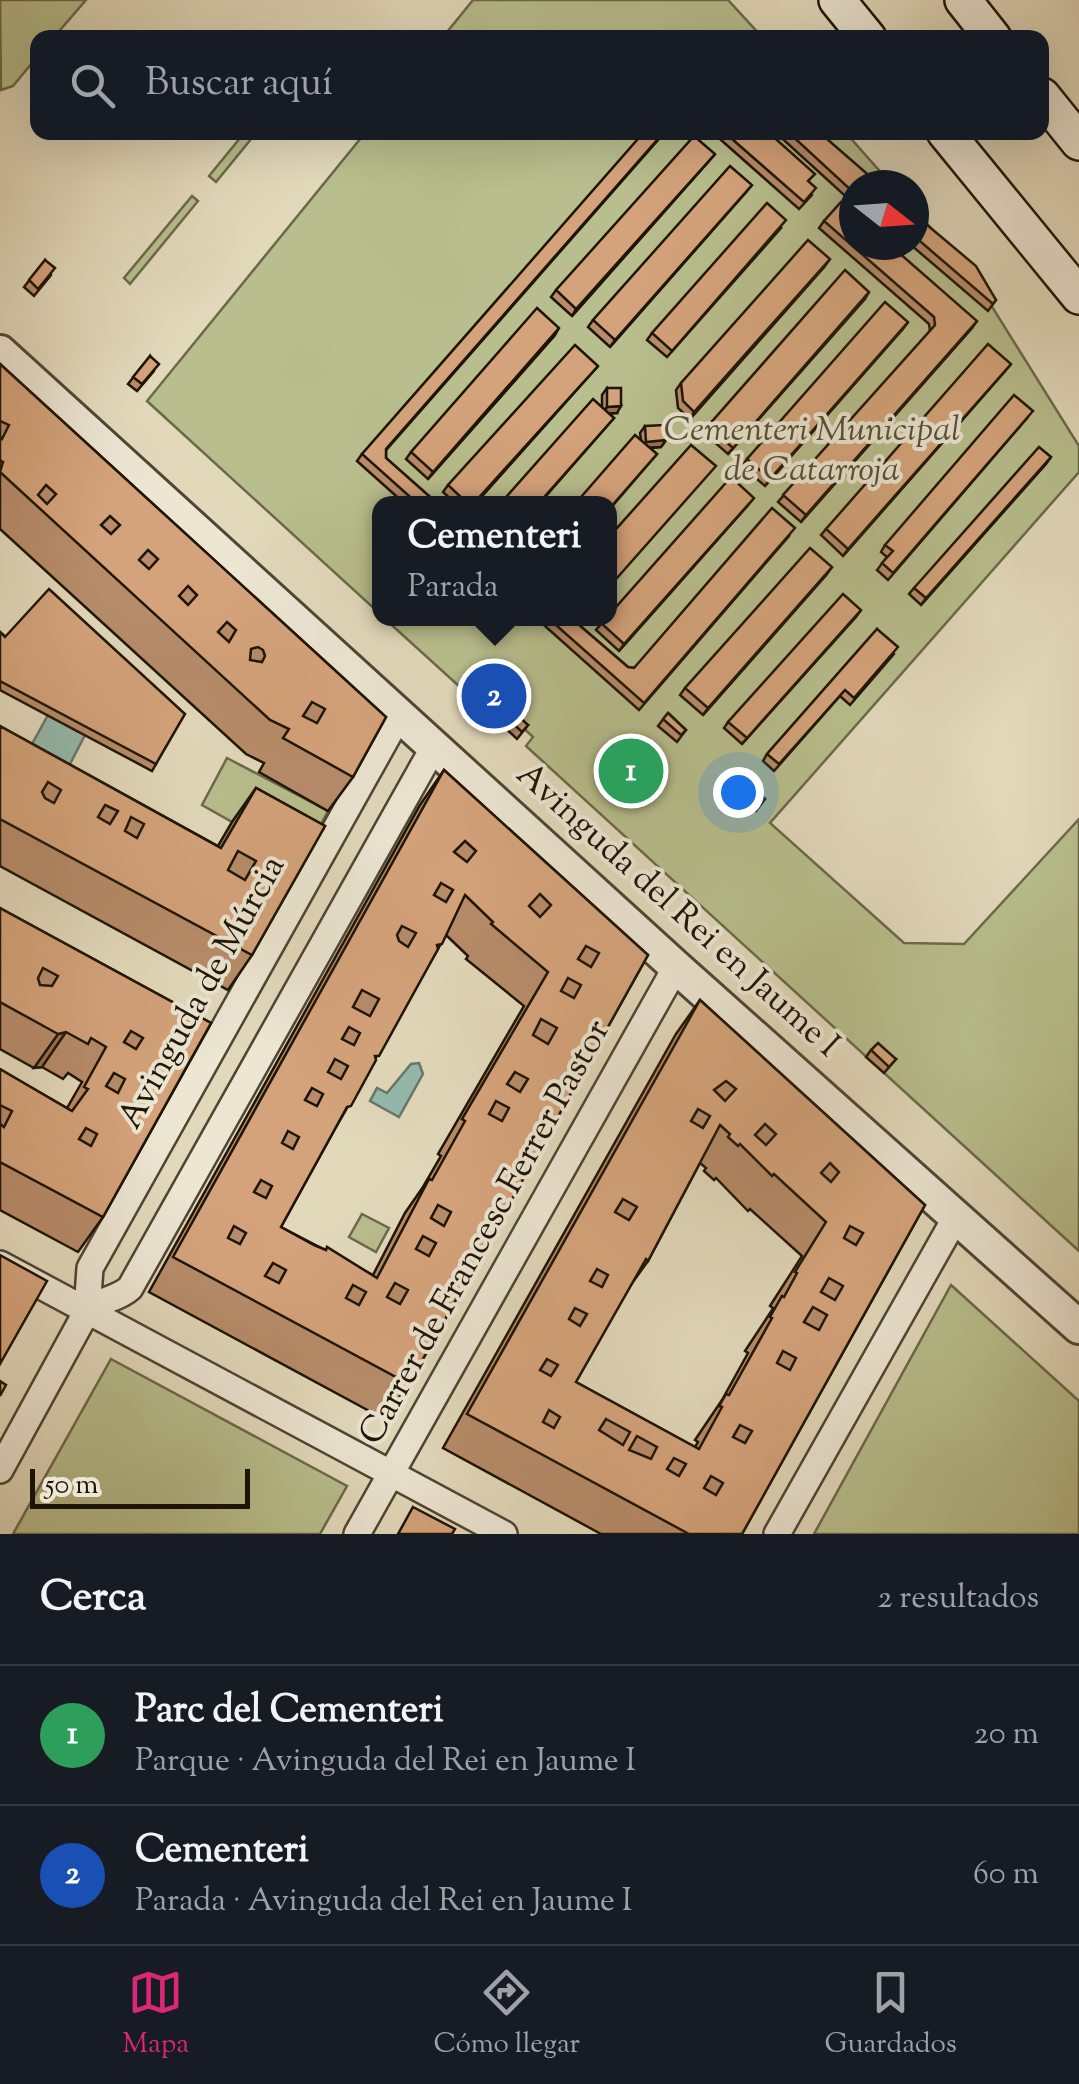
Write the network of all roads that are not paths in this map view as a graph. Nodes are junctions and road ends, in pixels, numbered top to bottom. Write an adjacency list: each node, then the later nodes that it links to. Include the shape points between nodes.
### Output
1 (837, 0): 3 (main road)
2 (963, 0): 4 (main road)
3 (861, 30)
4 (987, 30)
5 (1049, 105): 7 (main road)
6 (952, 140): 8 (main road)
7 (1079, 142)
8 (1079, 296)
9 (0, 352): 10 (street, Avinguda del Rei en Jaume I)
10 (400, 714): 11 (street, Avinguda del Rei en Jaume I); 15 (street, Avinguda de Múrcia, via 212,1025 90,1268)
11 (435, 745): 12 (street, Avinguda del Rei en Jaume I); 15 (street, via 130,1288)
12 (676, 967): 13 (street, Avinguda del Rei en Jaume I); 18 (street, Carrer de Francesc Ferrer Pastor)
13 (956, 1216): 16 (street, Avinguda del Rei en Jaume I); 21 (street)
14 (0, 1264): 15 (street)
15 (87, 1311): 17 (street, Avinguda de Múrcia); 18 (street)
16 (1079, 1327)
17 (0, 1470)
18 (391, 1474): 19 (street, Carrer de Francesc Ferrer Pastor); 20 (street)
19 (357, 1534)
20 (504, 1534)
21 (777, 1534)

